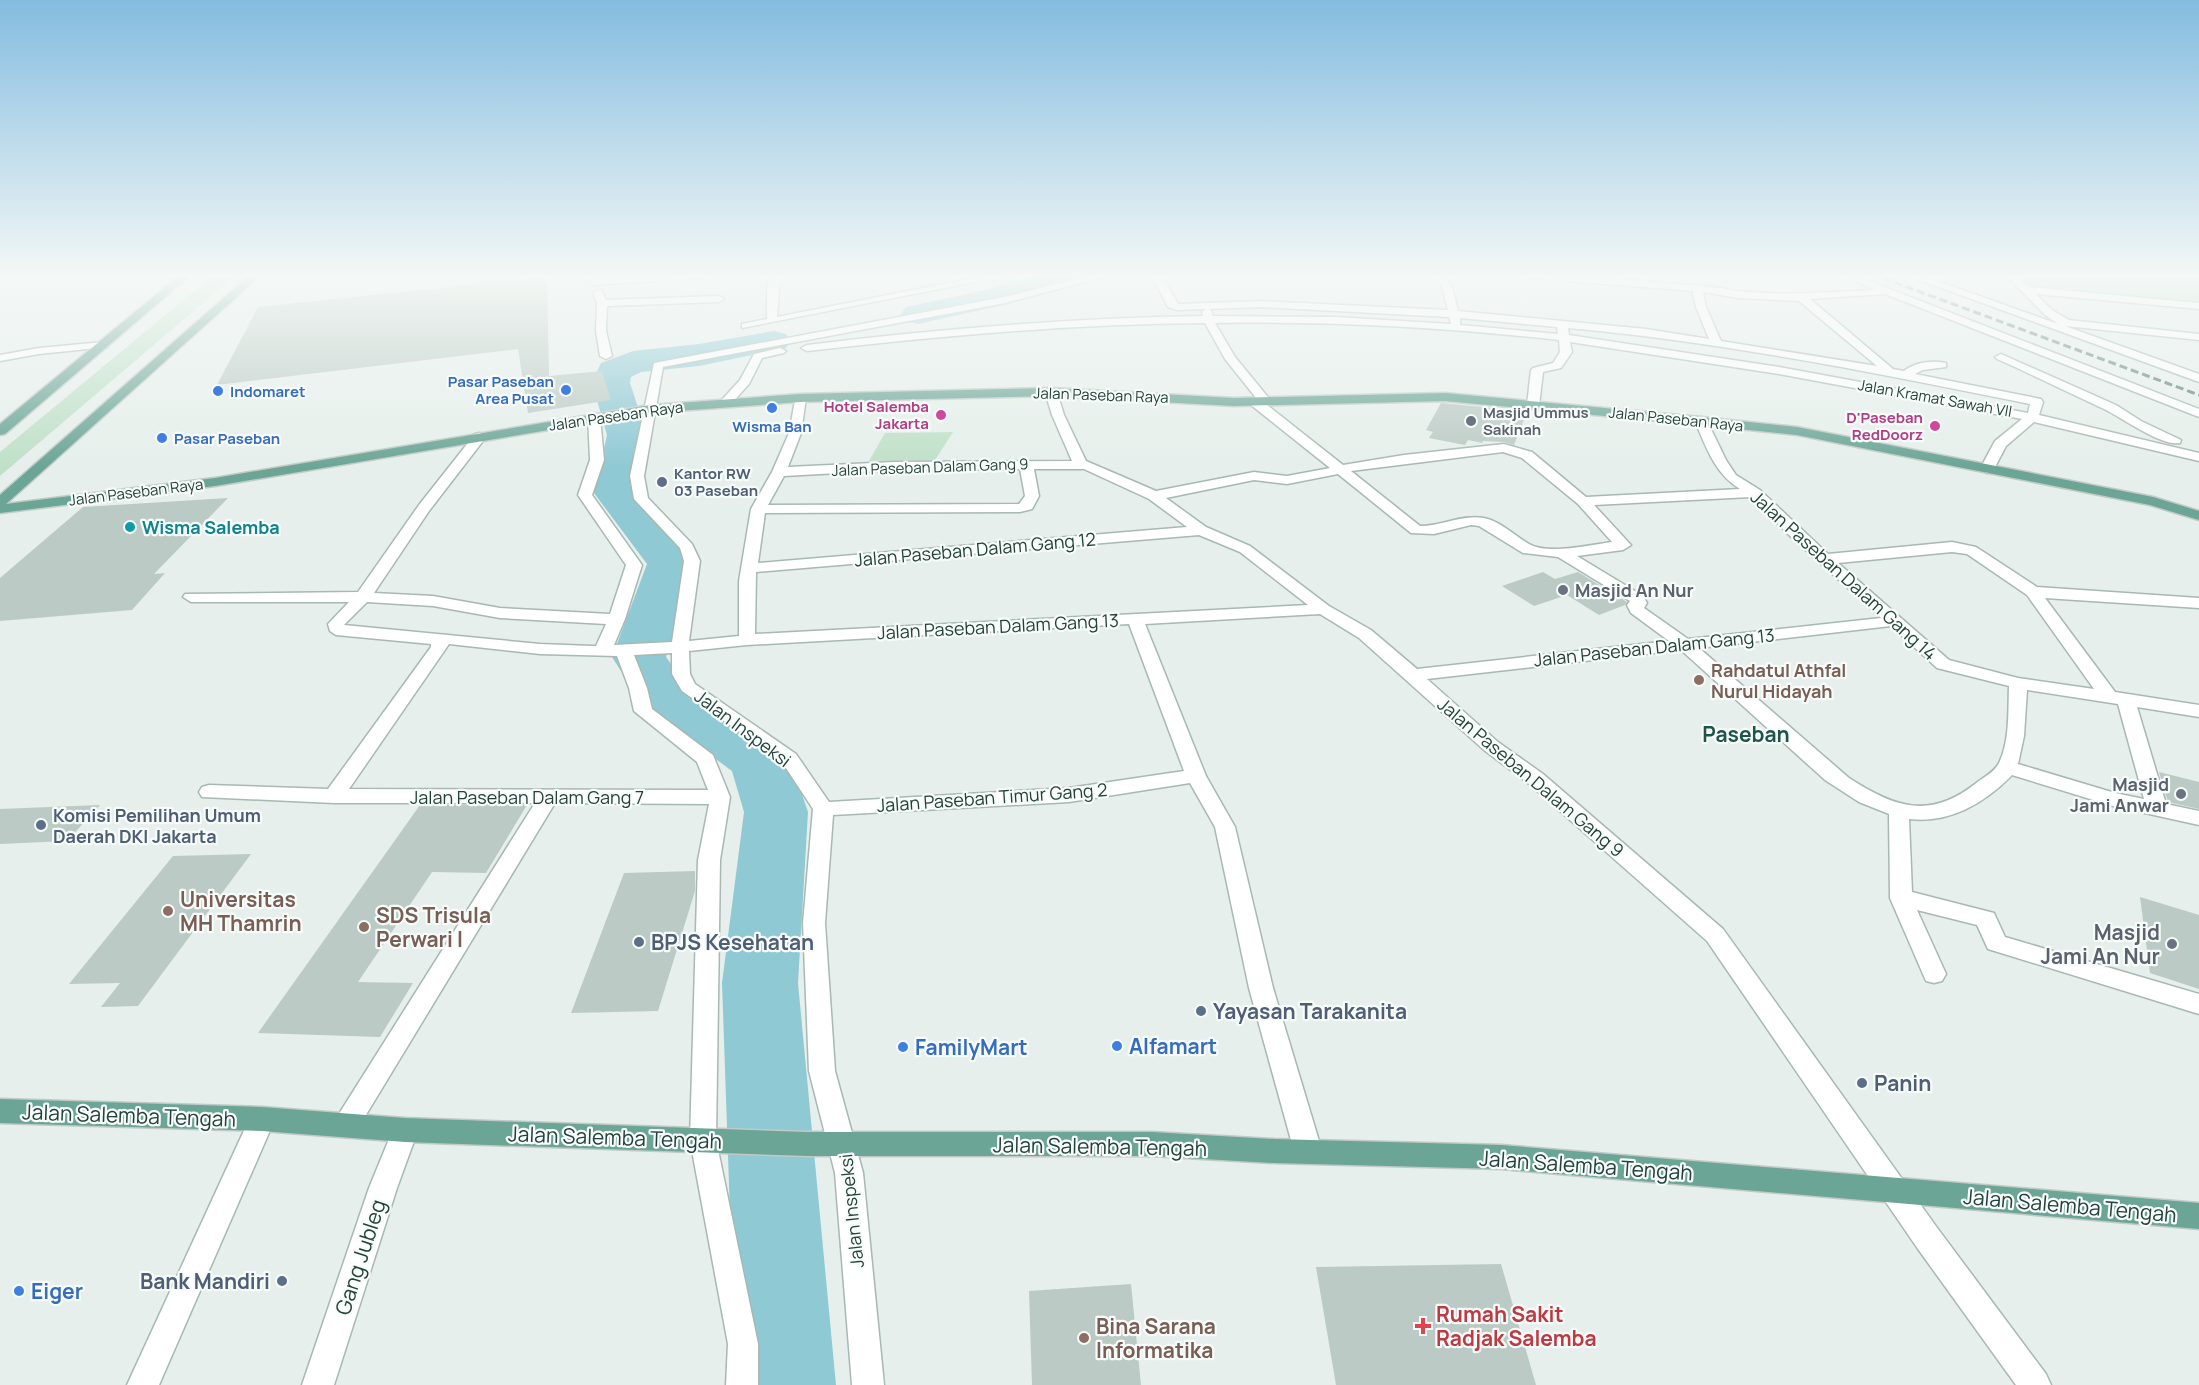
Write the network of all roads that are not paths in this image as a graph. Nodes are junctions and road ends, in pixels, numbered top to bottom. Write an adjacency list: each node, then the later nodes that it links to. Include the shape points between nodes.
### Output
1 (1564, 338): 28 (street, via 1566,352 1557,366 1536,370)
2 (111, 339): 15 (main road)
3 (184, 339): 48 (main road)
4 (603, 339): 16 (street)
5 (793, 339): 29 (street, Jalan Inspeksi, via 659,363)
6 (897, 339): 27 (street, Jalan Kramat Sawah VII, via 758,356 745,381)
7 (1219, 339): 26 (street)
8 (1569, 339): 24 (street, Jalan Kramat Sawah VII, via 1712,358)
9 (1690, 339): 14 (street)
10 (1715, 339): 14 (street)
11 (1850, 339): 20 (street)
12 (2008, 339): 30 (street)
13 (2086, 339): 22 (street)
14 (1716, 342): 20 (street)
15 (104, 345): 18 (street); 34 (main road)
16 (606, 356)
17 (2001, 357): 36 (street)
18 (0, 358)
19 (1942, 365): 21 (street, via 1918,367)
20 (1890, 372): 21 (street); 24 (street, via 1900,379)
21 (1907, 375): 32 (street, via 2037,402)
22 (2199, 378)
23 (1051, 392): 25 (main road, Jalan Paseban Raya); 26 (main road, Jalan Paseban Raya); 40 (street)
24 (1900, 392): 32 (street, Jalan Kramat Sawah VII)
25 (800, 398): 27 (main road, Jalan Paseban Raya); 44 (street, via 795,433)
26 (1261, 402): 28 (main road, Jalan Paseban Raya, via 1437,396); 42 (street)
27 (725, 403): 29 (main road, Jalan Paseban Raya)
28 (1533, 405): 33 (main road, Jalan Paseban Raya)
29 (646, 410): 31 (main road, Jalan Paseban Raya); 67 (street, Jalan Inspeksi, via 637,476 641,499 687,547 692,561)
30 (2199, 413)
31 (601, 416): 35 (main road, Jalan Paseban Raya); 62 (street, via 597,460 585,495 634,565)
32 (2033, 416): 37 (street, Jalan Kramat Sawah VII); 43 (street, via 2000,444)
33 (1701, 421): 43 (main road, Jalan Paseban Raya, via 1797,431); 45 (street, Jalan Paseban Dalam Gang 14, via 1731,478)
34 (0, 431)
35 (480, 437): 49 (main road, Jalan Paseban Raya, via 215,482); 58 (street, via 424,507)
36 (2175, 440): 37 (street); 38 (street)
37 (2155, 445): 39 (street, Jalan Kramat Sawah VII)
38 (2199, 452)
39 (2199, 457)
40 (1080, 463): 41 (street, Jalan Paseban Dalam Gang 9); 46 (street, Jalan Paseban Dalam Gang 9)
41 (1026, 464): 44 (street, Jalan Paseban Dalam Gang 9); 50 (street, via 1032,496 1027,506 1020,508)
42 (1339, 470): 46 (street, via 1287,480 1254,476); 47 (street, via 1509,449 1527,455); 53 (street, via 1416,530 1479,521 1528,550)
43 (1987, 470): 51 (main road, Jalan Paseban Raya, via 2153,501)
44 (779, 472): 50 (street)
45 (1755, 493): 47 (street); 54 (street, Jalan Paseban Dalam Gang 14)
46 (1154, 496): 52 (street, Jalan Paseban Dalam Gang 9)
47 (1582, 501): 53 (street, via 1621,546)
48 (0, 502)
49 (0, 509)
50 (758, 509): 55 (street)
51 (2199, 516)
52 (1201, 530): 55 (street, Jalan Paseban Dalam Gang 12); 60 (street, Jalan Paseban Dalam Gang 9, via 1245,549)
53 (1562, 553): 66 (street, via 1639,600 1636,610)
54 (1827, 559): 56 (street, via 1962,547); 63 (street, Jalan Paseban Dalam Gang 14)
55 (749, 568): 65 (street)
56 (2032, 592): 59 (street); 71 (street)
57 (191, 597): 58 (street)
58 (363, 597): 62 (street, via 433,601 500,614); 64 (street, Jalan Paseban Dalam Gang 13, via 340,618 336,627 342,631)
59 (2199, 603)
60 (1323, 609): 61 (street, Jalan Paseban Dalam Gang 13); 69 (street, Jalan Paseban Dalam Gang 9, via 1365,634)
61 (1135, 618): 65 (street, Jalan Paseban Dalam Gang 13); 74 (street)
62 (617, 619): 68 (street)
63 (1894, 621): 66 (street, Jalan Paseban Dalam Gang 13); 70 (street, Jalan Paseban Dalam Gang 14, via 1943,664)
64 (435, 638): 68 (street, Jalan Paseban Dalam Gang 13, via 542,649); 76 (street, via 440,647)
65 (747, 640): 67 (street, Jalan Paseban Dalam Gang 13)
66 (1684, 644): 69 (street, Jalan Paseban Dalam Gang 13); 79 (street, via 1851,790)
67 (677, 648): 68 (street, Jalan Paseban Dalam Gang 13); 81 (street, Jalan Inspeksi, via 681,674 688,687 789,758)
68 (618, 650): 77 (street, via 638,688 643,711 706,759)
69 (1413, 675): 93 (street, Jalan Paseban Dalam Gang 9, via 1715,935)
70 (2018, 683): 71 (street, Jalan Paseban Dalam Gang 14); 73 (street)
71 (2117, 697): 72 (street, Jalan Paseban Dalam Gang 14); 80 (street)
72 (2199, 711)
73 (2008, 767): 79 (street, via 1956,807 1932,814); 80 (street)
74 (1197, 776): 81 (street, Jalan Paseban Timur Gang 2, via 1069,795); 92 (street, via 1225,827 1261,988)
75 (209, 792): 76 (street, Jalan Paseban Dalam Gang 7)
76 (334, 796): 78 (street, Jalan Paseban Dalam Gang 7)
77 (720, 797): 78 (street, Jalan Paseban Dalam Gang 7); 90 (street, via 709,860)
78 (548, 798): 88 (street)
79 (1899, 808): 83 (street)
80 (2157, 808): 82 (street)
81 (823, 809): 91 (street, Jalan Inspeksi, via 814,923 822,1071)
82 (2199, 818)
83 (1900, 898): 84 (street); 85 (street, via 1986,919 1996,943)
84 (1934, 974)
85 (2199, 1004)
86 (0, 1111): 87 (main road, Jalan Salemba Tengah)
87 (262, 1119): 88 (main road, Jalan Salemba Tengah); 95 (street)
88 (346, 1125): 89 (main road, Jalan Salemba Tengah)
89 (405, 1130): 90 (main road, Jalan Salemba Tengah); 96 (street, Gang Jubleg, via 382,1188)
90 (711, 1141): 91 (main road, Jalan Salemba Tengah); 97 (street, via 743,1344)
91 (843, 1144): 92 (main road, Jalan Salemba Tengah, via 1152,1144); 98 (street, Jalan Inspeksi)
92 (1308, 1151): 93 (main road, Jalan Salemba Tengah, via 1501,1157)
93 (1894, 1190): 94 (main road, Jalan Salemba Tengah); 99 (street, Jalan Paseban Dalam Gang 9)
94 (2199, 1215)
95 (144, 1385)
96 (318, 1385)
97 (742, 1385)
98 (868, 1385)
99 (2035, 1385)

